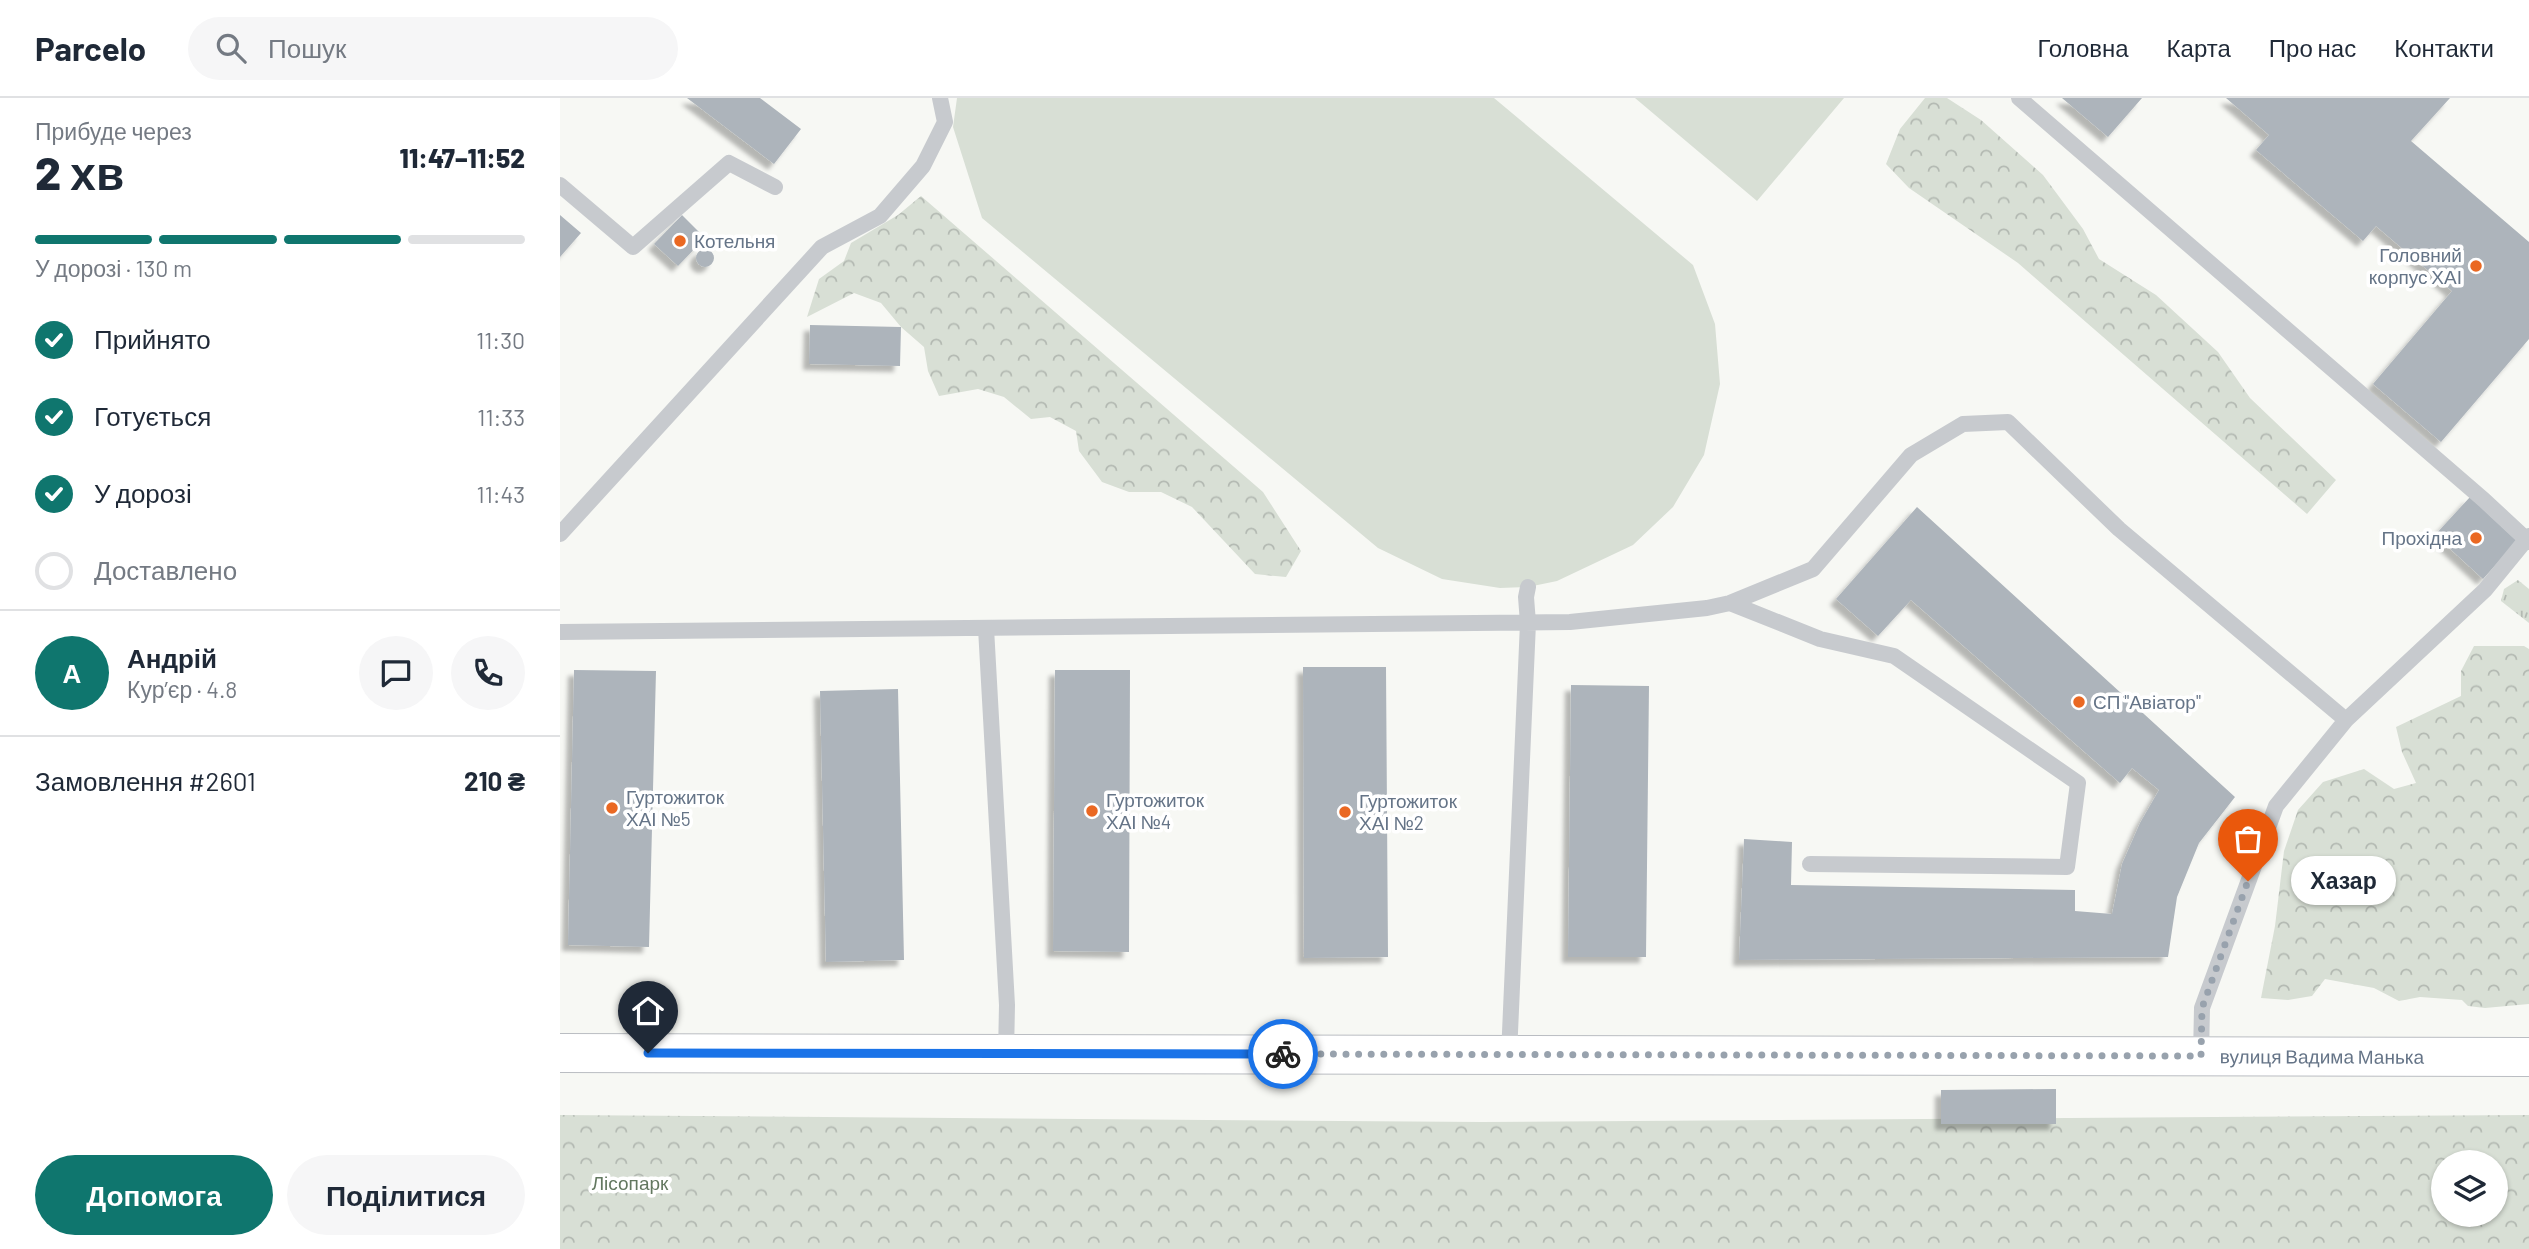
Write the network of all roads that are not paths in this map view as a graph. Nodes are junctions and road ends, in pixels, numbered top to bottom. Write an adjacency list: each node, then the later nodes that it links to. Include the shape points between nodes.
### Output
1 (940, 98): 5 (lane, via 945,122 923,166 880,216 822,247)
2 (2019, 98): 6 (lane)
3 (560, 185): 4 (lane, via 633,247 729,163)
4 (775, 187)
5 (560, 534)
6 (2528, 539): 12 (lane, via 2485,590)
7 (1528, 587): 9 (lane)
8 (1730, 603): 9 (lane, via 1600,620); 12 (lane, via 1813,569 1911,455 1963,424 2008,422 2119,529); 13 (lane, via 1820,639 1894,656 2078,783 2067,867)
9 (1528, 623): 10 (lane); 16 (lane)
10 (986, 628): 11 (lane); 15 (lane)
11 (560, 632)
12 (2346, 720): 17 (lane, via 2276,806 2202,1008)
13 (1811, 864)
14 (560, 1053): 15 (main road, вулиця Вадима Манька)
15 (1006, 1054): 16 (main road, вулиця Вадима Манька)
16 (1509, 1055): 17 (main road, вулиця Вадима Манька)
17 (2201, 1056): 18 (main road, вулиця Вадима Манька)
18 (2529, 1057)

